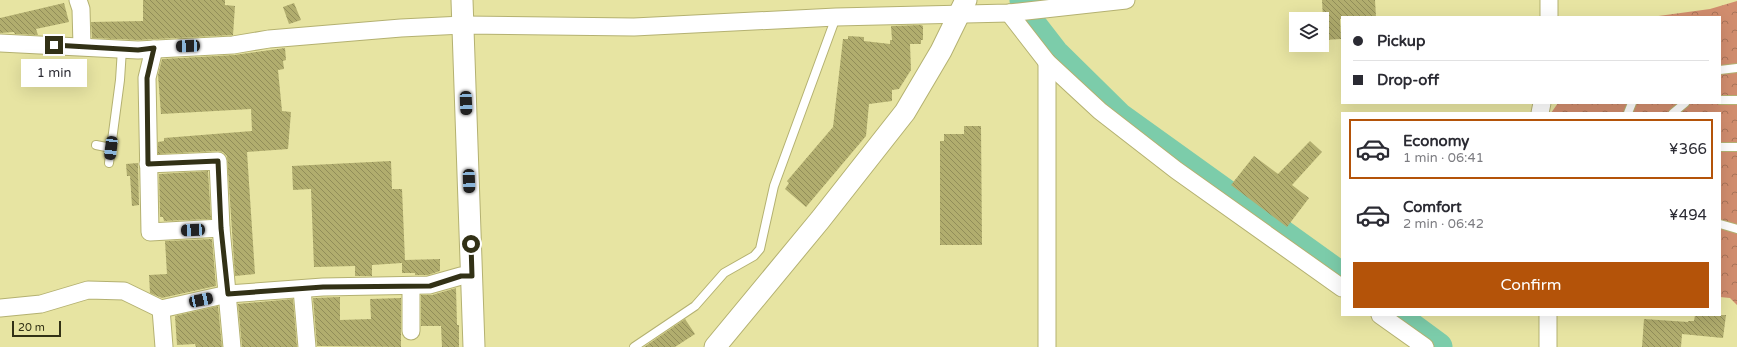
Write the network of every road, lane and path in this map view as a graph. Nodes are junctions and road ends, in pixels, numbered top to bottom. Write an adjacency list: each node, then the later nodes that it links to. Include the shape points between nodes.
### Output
1 (78, 0): 11 (street, via 81,10)
2 (462, 0): 9 (street)
3 (1126, 0): 6 (street)
4 (1549, 0): 7 (street)
5 (963, 7): 6 (street); 8 (street); 45 (street, via 941,51 905,112)
6 (1021, 12): 14 (street)
7 (1549, 16)
8 (836, 17): 9 (street, via 634,27); 44 (lane, via 774,186 760,249 754,256 724,273 695,306)
9 (463, 25): 12 (street, via 401,28 233,45); 30 (street)
10 (0, 43): 11 (street)
11 (82, 46): 13 (street)
12 (154, 48): 13 (street); 26 (street, via 147,78)
13 (122, 49): 24 (lane)
14 (1047, 62): 32 (street, via 1100,111 1176,170); 46 (street)
15 (1737, 68): 16 (lane)
16 (1721, 70)
17 (1721, 100): 18 (lane)
18 (1737, 100)
19 (1684, 104): 20 (lane)
20 (1674, 112)
21 (96, 145): 24 (lane)
22 (1721, 147): 23 (lane)
23 (1737, 147)
24 (111, 148): 25 (lane)
25 (109, 163)
26 (148, 164): 28 (street, via 218,161); 28 (street, via 150,232)
27 (1721, 224): 29 (lane)
28 (221, 228): 34 (street)
29 (1737, 228)
30 (472, 276): 31 (street, via 461,276 430,286); 43 (street)
31 (411, 286): 33 (street); 39 (street)
32 (1341, 287)
33 (302, 289): 34 (street); 42 (street)
34 (228, 294): 36 (street); 41 (street)
35 (0, 308): 36 (street, via 41,304 88,290 124,292)
36 (161, 309): 40 (street)
37 (1381, 316): 47 (street)
38 (1548, 316): 48 (street)
39 (411, 331)
40 (164, 347)
41 (232, 347)
42 (306, 347)
43 (474, 347)
44 (634, 347)
45 (715, 347)
46 (1047, 347)
47 (1425, 347)
48 (1548, 347)

